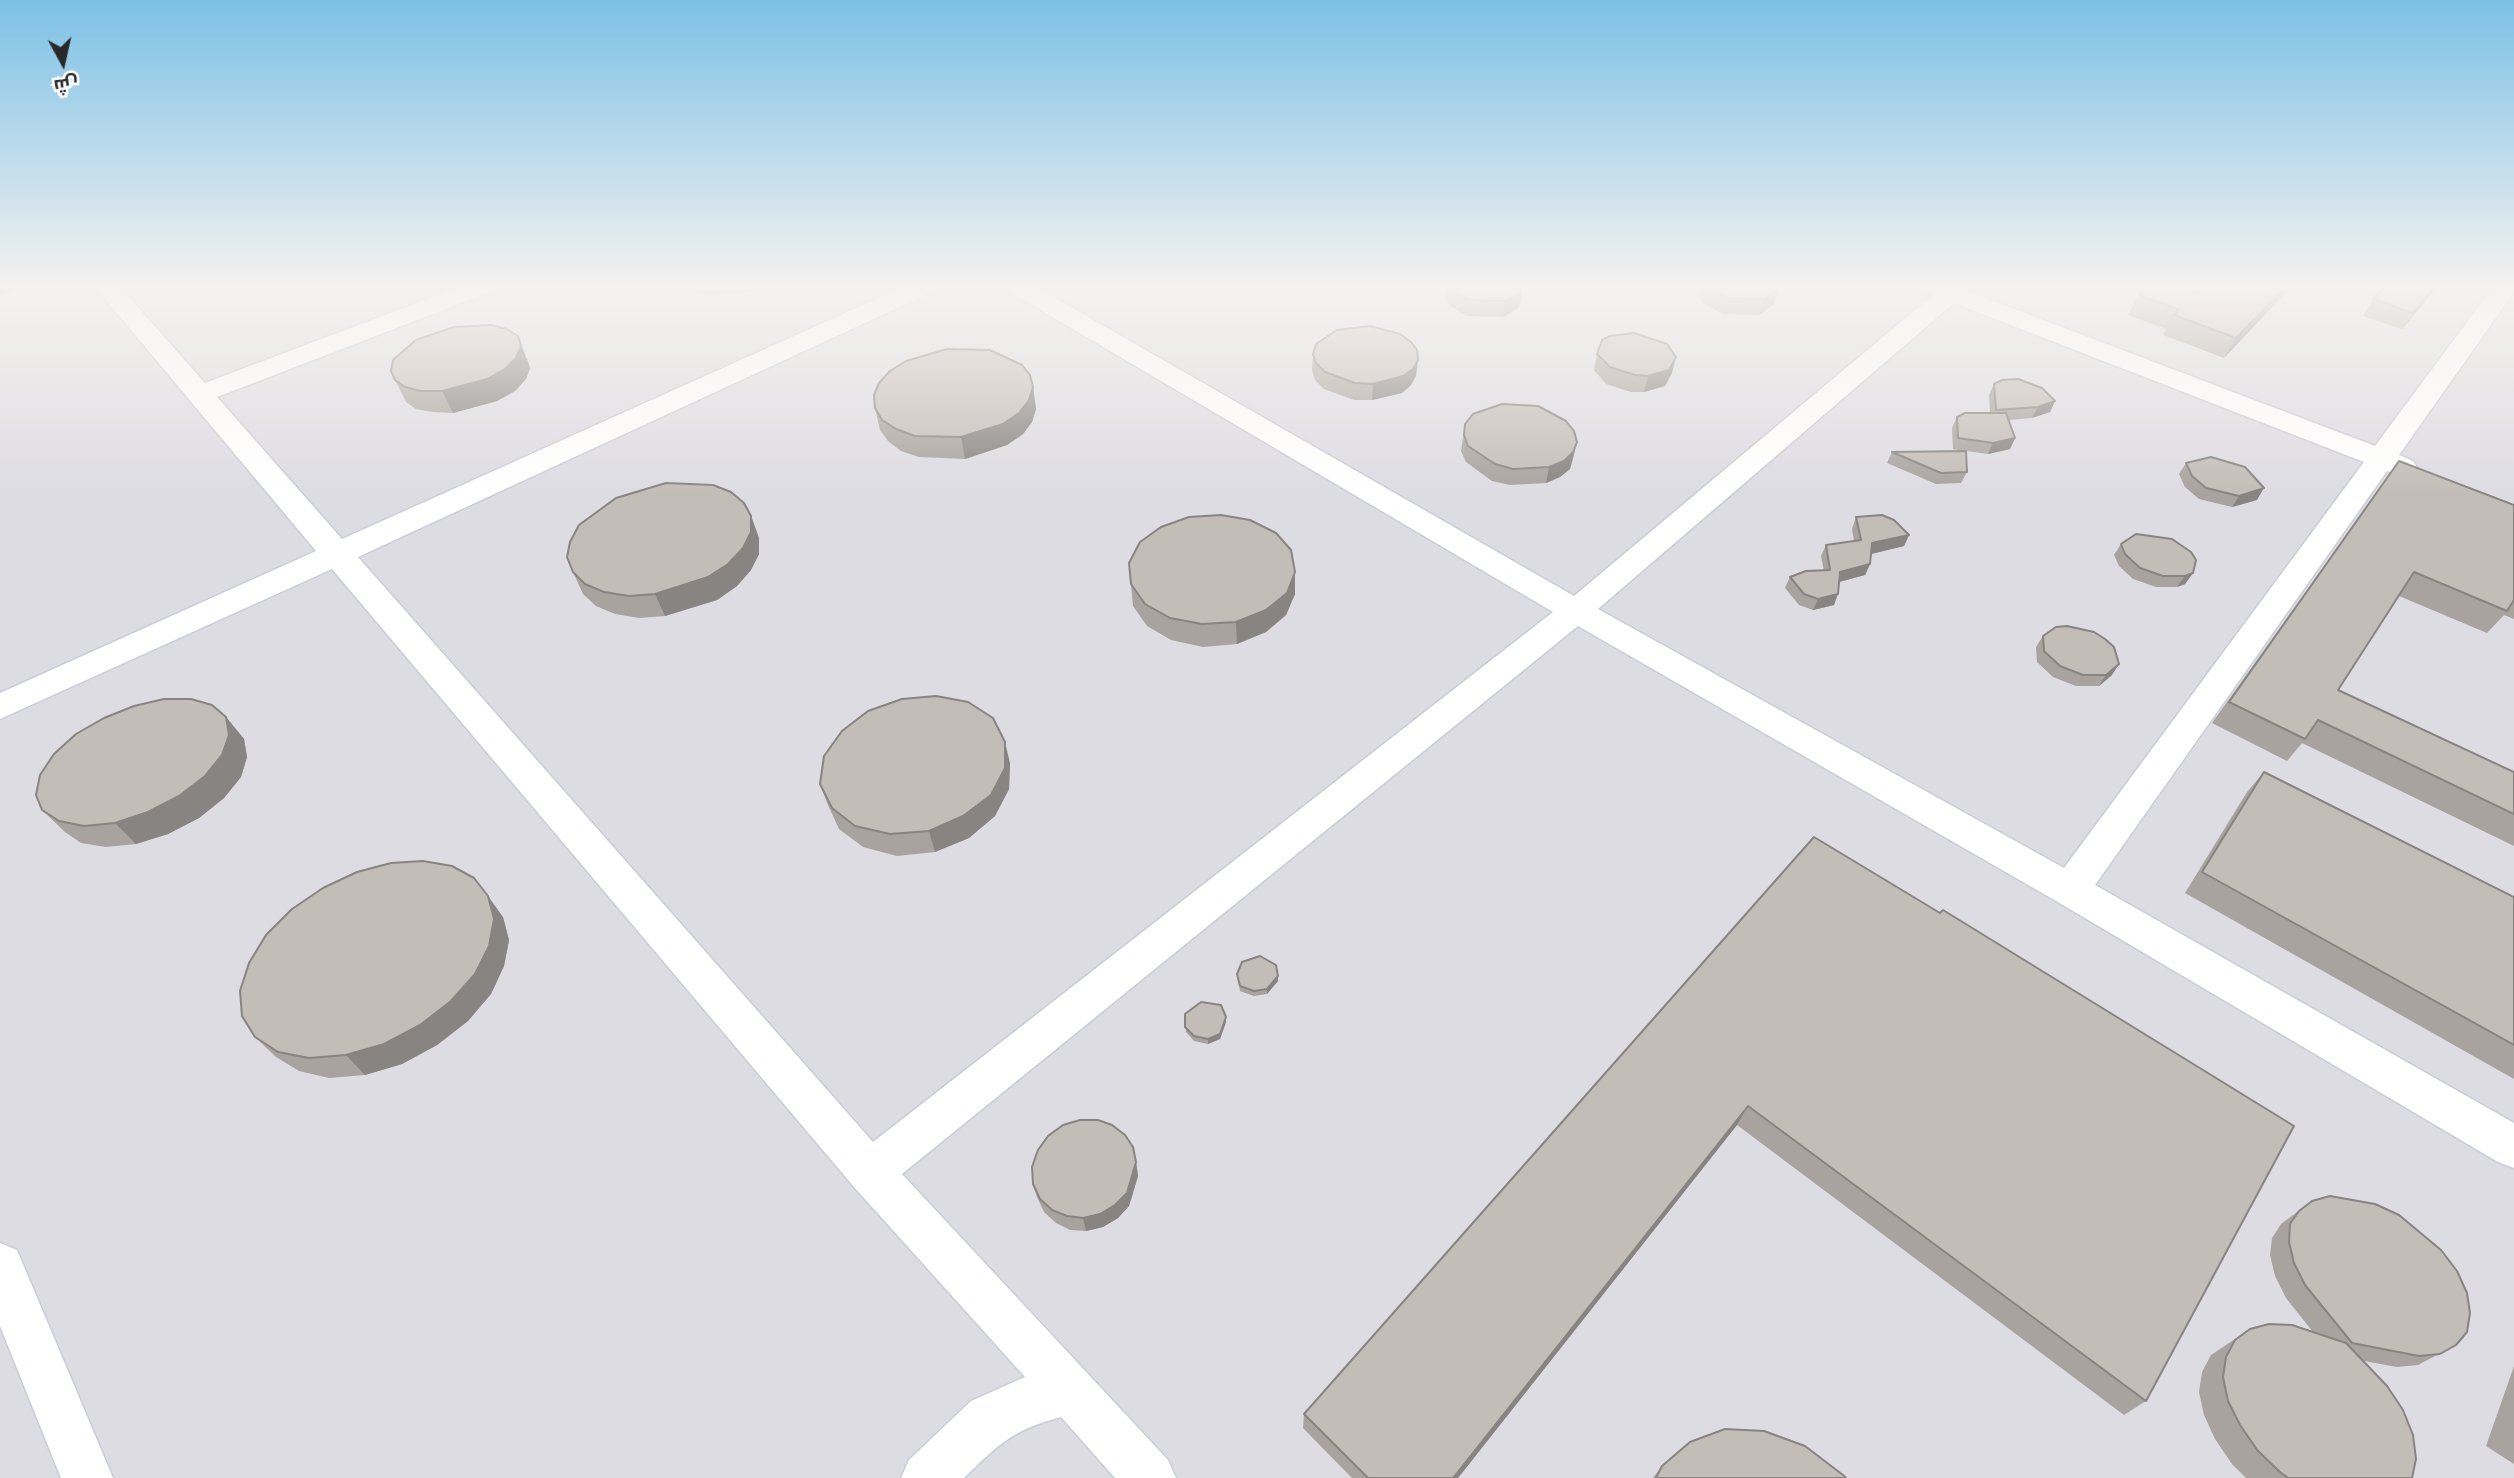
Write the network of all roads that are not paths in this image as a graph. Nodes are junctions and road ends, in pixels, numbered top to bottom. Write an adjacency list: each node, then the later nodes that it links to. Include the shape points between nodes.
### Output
1 (168, 356): 8 (lane)
2 (301, 356): 8 (lane)
3 (770, 356): 11 (lane)
4 (1138, 356): 12 (lane)
5 (1870, 356): 12 (lane)
6 (2118, 356): 9 (lane)
7 (2455, 356): 9 (lane)
8 (201, 394): 11 (lane)
9 (2381, 459): 10 (lane); 14 (lane)
10 (2429, 478)
11 (338, 551): 13 (lane); 16 (lane)
12 (1576, 611): 14 (lane); 16 (lane)
13 (0, 707)
14 (2070, 890): 15 (lane)
15 (2514, 1147)
16 (870, 1172): 18 (lane)
17 (0, 1267): 19 (lane)
18 (1070, 1390): 20 (lane, via 1031,1399 989,1419); 21 (lane)
19 (87, 1478)
20 (927, 1478)
21 (1150, 1478)

